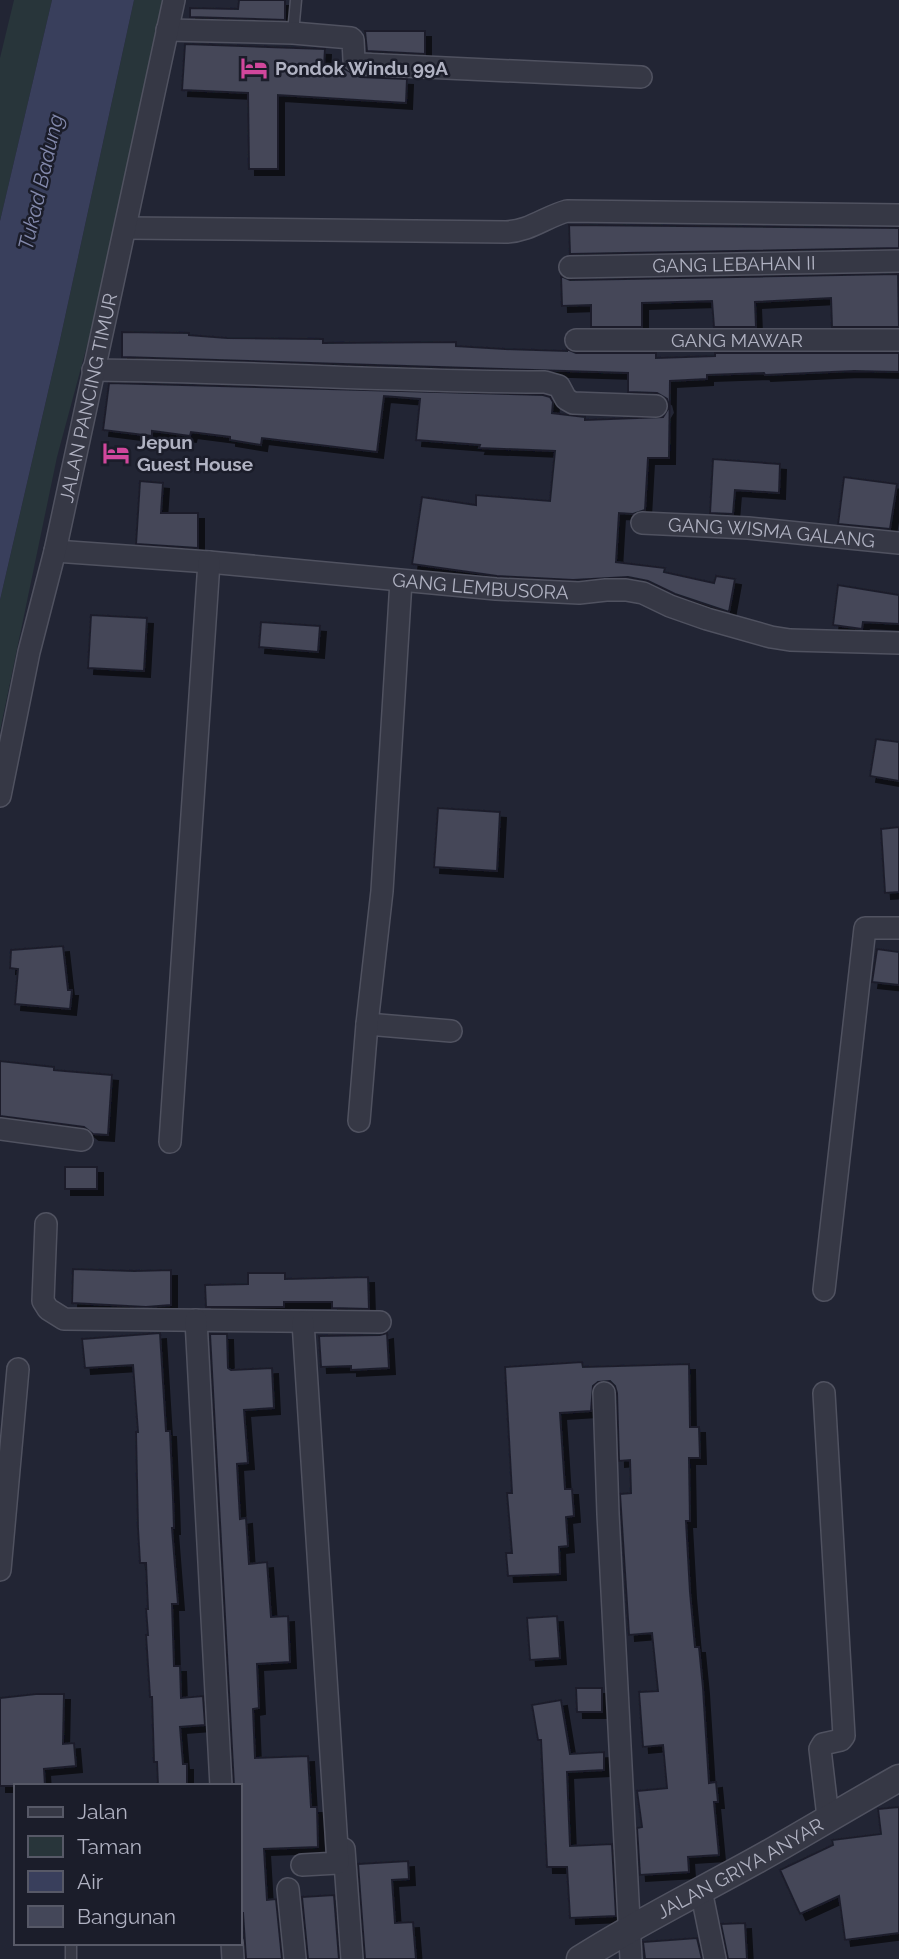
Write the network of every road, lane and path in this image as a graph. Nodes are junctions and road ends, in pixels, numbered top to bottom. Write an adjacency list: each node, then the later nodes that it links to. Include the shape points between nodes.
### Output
1 (174, 0): 3 (street, JALAN PANCING TIMUR)
2 (296, 0): 4 (lane)
3 (167, 30): 4 (street); 7 (street, JALAN PANCING TIMUR)
4 (293, 33): 5 (street, via 351,38 354,60 361,64)
5 (641, 77)
6 (899, 215): 7 (street, via 567,211 522,231 506,232)
7 (126, 228): 12 (street, JALAN PANCING TIMUR)
8 (899, 261): 9 (street, GANG LEBAHAN II)
9 (570, 267)
10 (576, 340): 11 (street, GANG MAWAR)
11 (899, 340)
12 (93, 370): 13 (street, via 545,382 559,386 573,403); 16 (street, JALAN PANCING TIMUR)
13 (656, 406)
14 (642, 523): 15 (street, GANG WISMA GALANG)
15 (899, 543)
16 (55, 551): 17 (street, GANG LEMBUSORA); 20 (street, JALAN PANCING TIMUR)
17 (209, 562): 18 (street, GANG LEMBUSORA); 27 (street)
18 (401, 581): 19 (street, GANG LEMBUSORA, via 579,593 626,590 771,637); 22 (street, via 382,891)
19 (899, 643)
20 (0, 796)
21 (899, 928): 29 (street, via 865,928)
22 (367, 1024): 23 (street); 24 (street)
23 (451, 1031)
24 (359, 1121)
25 (0, 1129): 26 (street)
26 (82, 1140)
27 (170, 1142)
28 (46, 1224): 30 (street, via 43,1301 54,1314 79,1320)
29 (824, 1290)
30 (196, 1320): 31 (street); 40 (street)
31 (303, 1322): 32 (street); 42 (street, via 338,1863)
32 (380, 1322)
33 (18, 1369): 36 (street)
34 (604, 1392): 45 (street)
35 (824, 1393): 41 (street, via 844,1736 820,1749)
36 (5, 1452): 37 (street)
37 (0, 1570)
38 (339, 1766): 47 (street)
39 (899, 1778): 41 (street, JALAN GRIYA ANYAR)
40 (221, 1784)
41 (828, 1817): 44 (street, JALAN GRIYA ANYAR)
42 (302, 1865)
43 (288, 1889): 46 (street)
44 (701, 1890): 45 (street, JALAN GRIYA ANYAR); 50 (street)
45 (629, 1928): 48 (street, JALAN GRIYA ANYAR); 49 (street)
46 (295, 1959)
47 (352, 1959)
48 (580, 1959)
49 (631, 1959)
50 (715, 1959)

